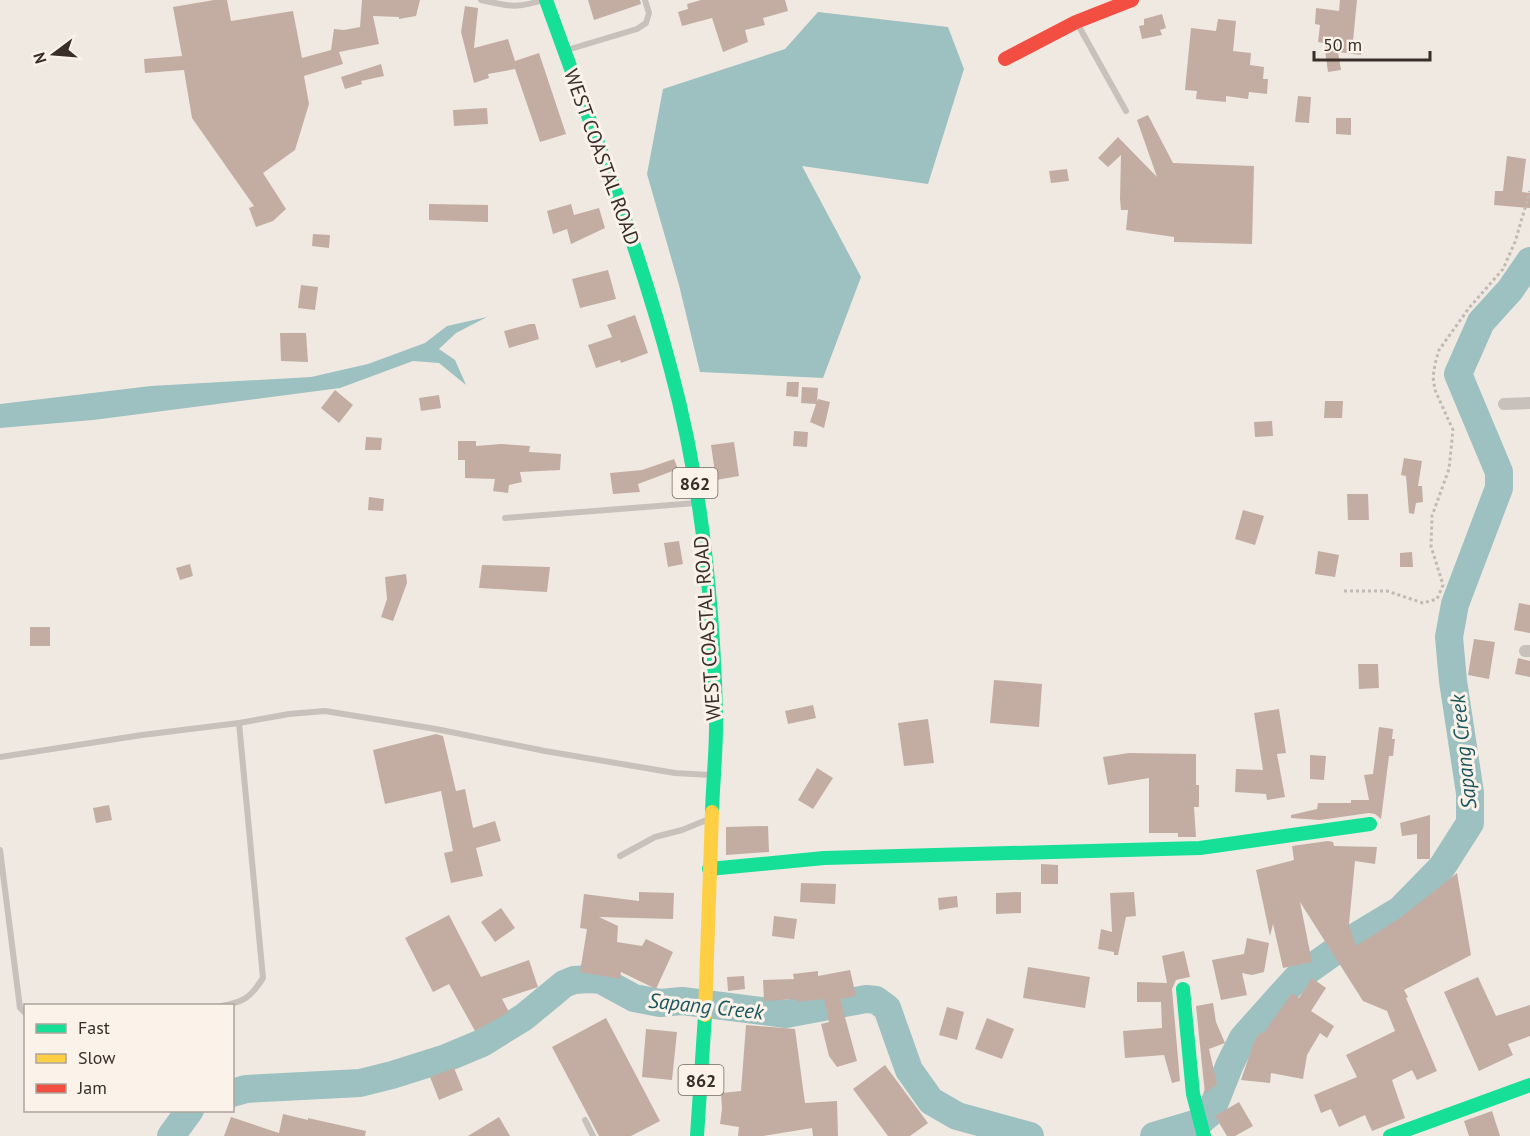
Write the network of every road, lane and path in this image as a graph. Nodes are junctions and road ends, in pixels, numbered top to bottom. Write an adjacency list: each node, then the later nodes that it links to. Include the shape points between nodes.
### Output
1 (481, 0): 2 (lane, via 511,7)
2 (545, 0): 6 (main road, WEST COASTAL ROAD / 862)
3 (645, 0): 6 (lane, via 649,13 646,23 637,29)
4 (1132, 0): 5 (main road)
5 (1076, 22): 7 (main road); 8 (lane)
6 (564, 51): 12 (main road, WEST COASTAL ROAD / 862, via 646,281 672,372 695,479)
7 (1005, 59)
8 (1126, 111)
9 (1530, 191): 14 (path, via 1503,269 1468,308 1439,350 1435,364 1435,390 1453,430 1449,469 1432,516 1431,546 1443,585 1437,599 1423,603 1387,591)
10 (1530, 403): 11 (street)
11 (1504, 404)
12 (696, 502): 13 (lane); 17 (main road, WEST COASTAL ROAD / 862, via 709,585 716,714)
13 (505, 518)
14 (1344, 591)
15 (239, 723): 16 (lane); 17 (lane, via 325,711 675,773); 24 (lane, via 263,978 252,995)
16 (0, 757)
17 (714, 776): 18 (main road, WEST COASTAL ROAD / 862)
18 (712, 818): 21 (lane, via 655,837); 22 (main road, WEST COASTAL ROAD / 862)
19 (1370, 824): 22 (main road, via 1200,848 824,858)
20 (0, 850): 25 (lane, via 20,1008)
21 (620, 856)
22 (709, 869): 30 (main road, WEST COASTAL ROAD / 862, via 707,989)
23 (1183, 989): 28 (main road, via 1193,1095)
24 (228, 1004)
25 (24, 1012)
26 (1530, 1085): 31 (main road)
27 (585, 1120): 29 (lane)
28 (1203, 1135)
29 (593, 1136)
30 (697, 1136)
31 (1390, 1136)

